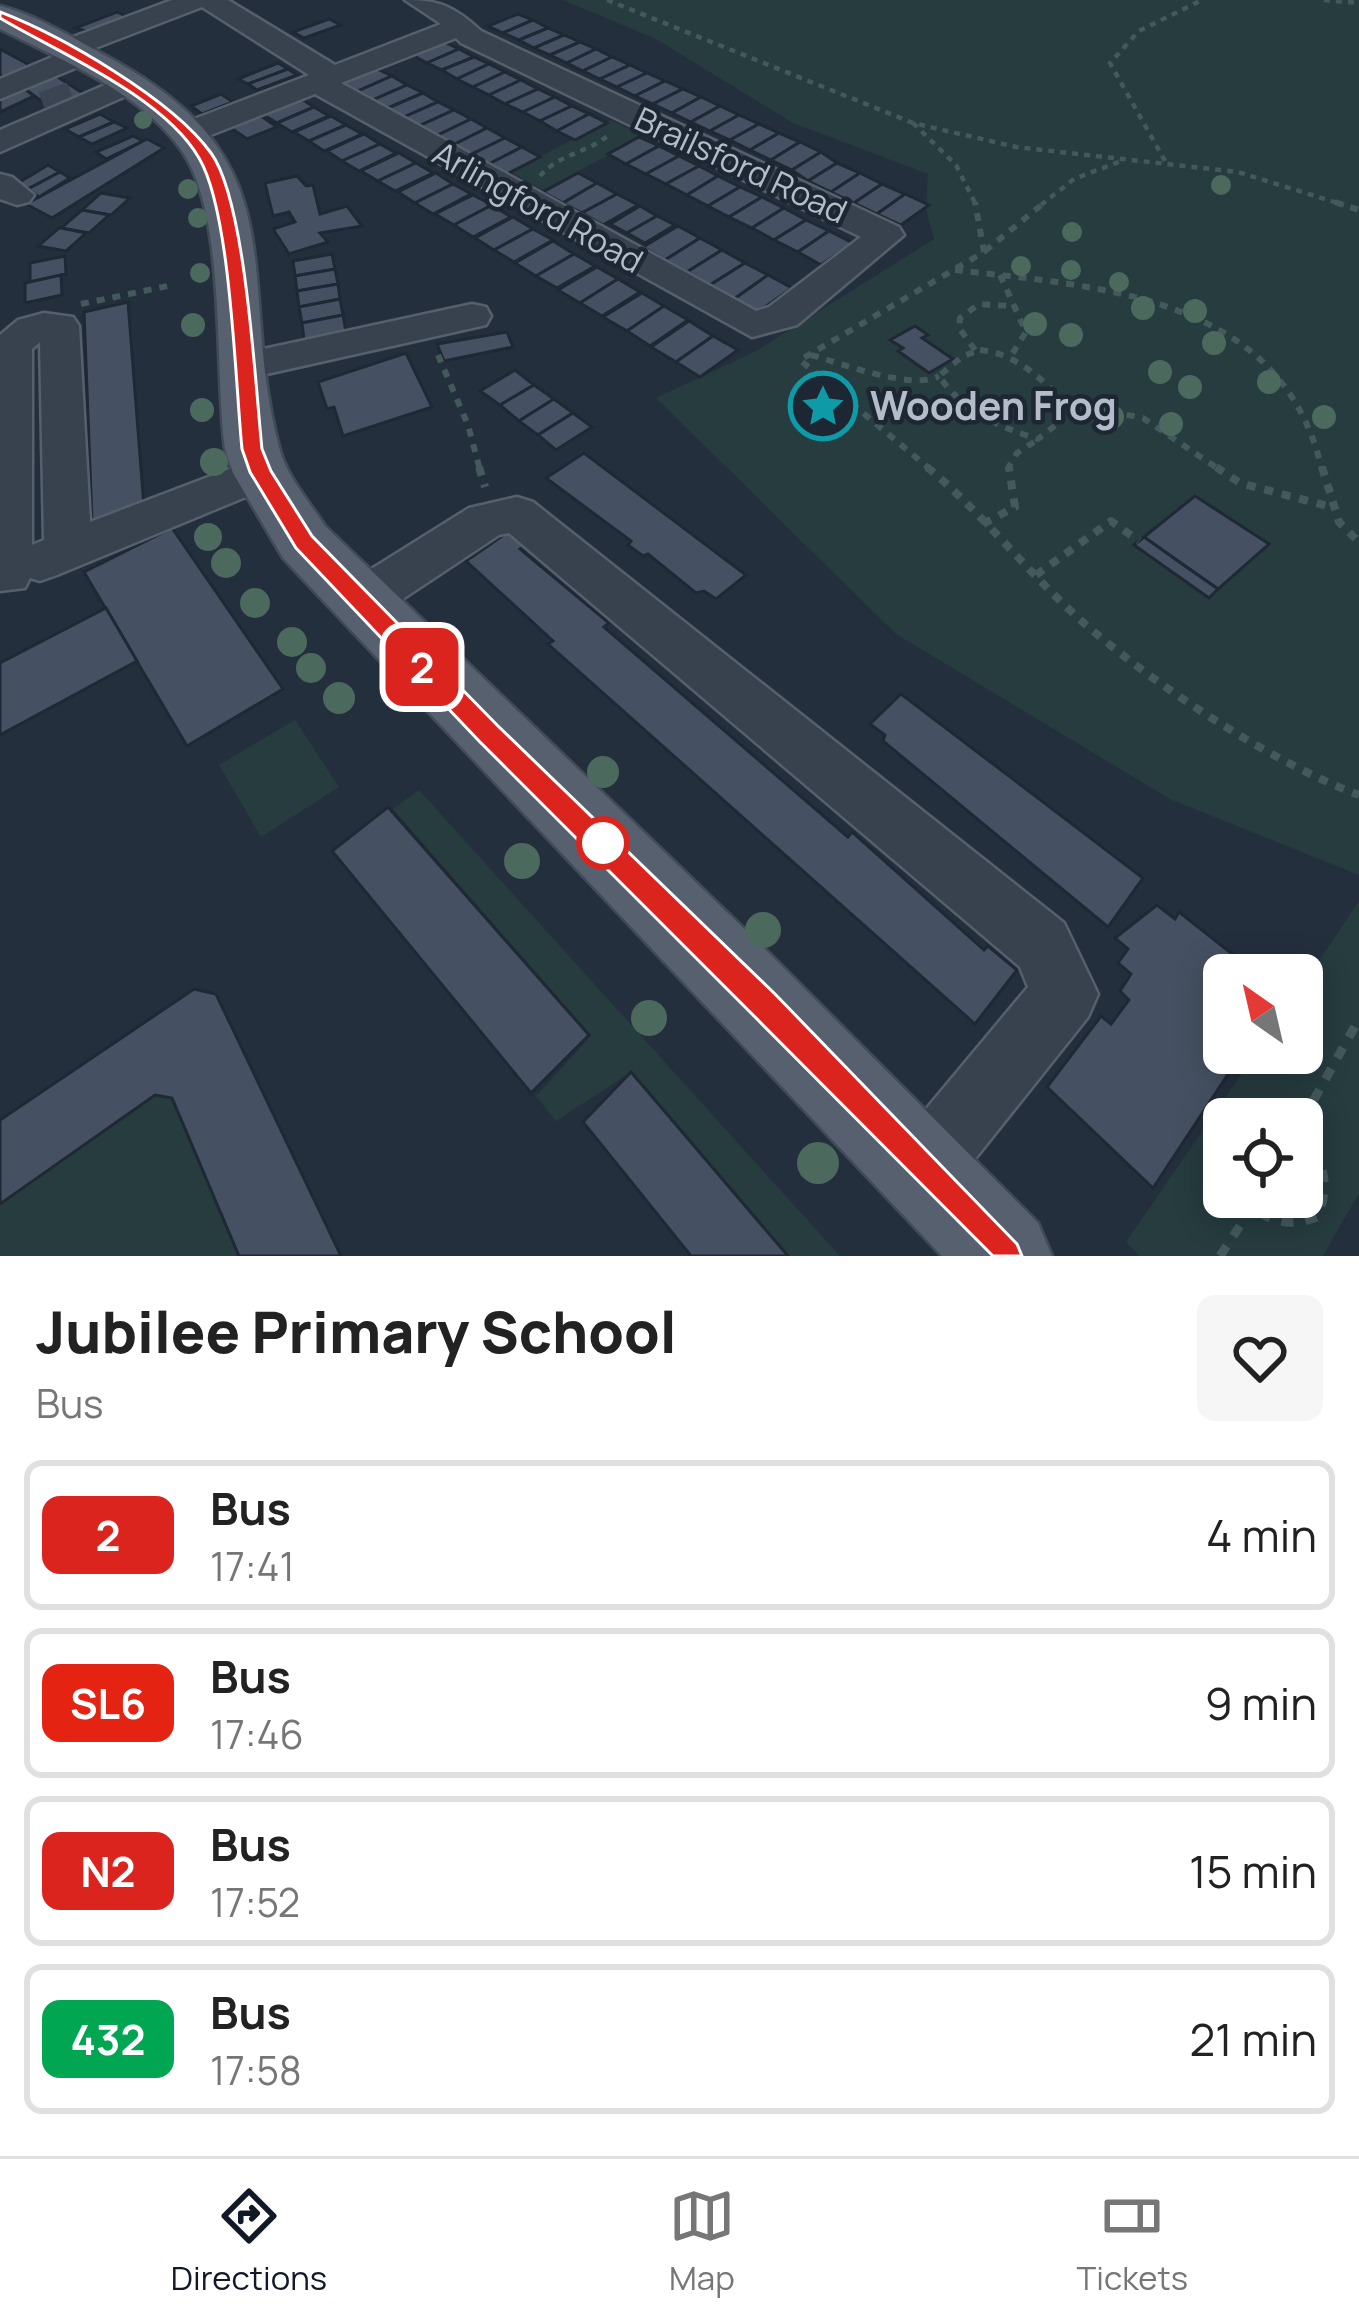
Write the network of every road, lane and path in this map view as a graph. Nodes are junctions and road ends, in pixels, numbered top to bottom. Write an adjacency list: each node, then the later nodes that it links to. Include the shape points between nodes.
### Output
1 (197, 0): 10 (street)
2 (209, 0): 11 (street, Arlingford Road)
3 (418, 0): 9 (street, Brailsford Road)
4 (607, 0): 15 (path)
5 (1202, 0): 19 (path, via 1145,23 1110,63)
6 (1324, 0): 7 (path)
7 (1359, 3)
8 (0, 16): 10 (main road)
9 (458, 27): 11 (street); 13 (street, Brailsford Road)
10 (86, 78): 12 (street); 14 (street); 16 (main road); 17 (street)
11 (324, 79): 16 (street); 20 (street, Arlingford Road)
12 (0, 90)
13 (637, 115): 20 (path, via 603,142 554,157); 27 (street, Brailsford Road, via 886,236)
14 (0, 123)
15 (913, 123): 18 (path, via 1016,147); 22 (path, via 969,180)
16 (187, 133): 31 (main road, via 206,157 226,215)
17 (0, 142)
18 (1134, 159): 19 (path); 22 (path, via 1073,179)
19 (1166, 163): 21 (path, via 1238,172)
20 (515, 195): 27 (street, Arlingford Road)
21 (1359, 210)
22 (984, 252): 23 (path)
23 (953, 269): 24 (path); 29 (path)
24 (1000, 275): 25 (path, via 1012,292); 37 (path, via 1148,302 1264,358 1304,415)
25 (1010, 306): 28 (path, via 979,304 960,318); 30 (path, via 1026,332)
26 (451, 312): 31 (street); 36 (path, via 479,474)
27 (762, 326)
28 (975, 350): 30 (path); 32 (path)
29 (809, 355): 32 (path, via 911,381); 38 (path, via 800,360)
30 (1009, 359): 33 (path)
31 (240, 367): 35 (main road)
32 (938, 375): 34 (path, via 970,408)
33 (1064, 402): 34 (path, via 1061,421); 37 (path, via 1143,418 1240,482)
34 (1038, 439): 38 (path, via 1006,471 1015,507)
35 (261, 472): 41 (street); 44 (main road, via 304,542)
36 (504, 504): 44 (street); 48 (street, via 1042,945 1065,994)
37 (1331, 507): 40 (path)
38 (983, 524): 42 (path)
39 (1139, 541): 42 (path, via 1111,520)
40 (1359, 542)
41 (68, 551): 43 (street); 43 (street, via 59,326 42,324 12,347)
42 (1036, 575): 45 (path, via 1092,630 1183,696 1311,777)
43 (4, 576)
44 (358, 602): 48 (main road)
45 (1359, 795)
46 (1359, 1019): 47 (path)
47 (1314, 1098)
48 (922, 1169): 52 (main road)
49 (1245, 1218): 53 (path)
50 (1273, 1218): 51 (path, via 1299,1226)
51 (1315, 1218)
52 (1005, 1256)
53 (1220, 1256)

